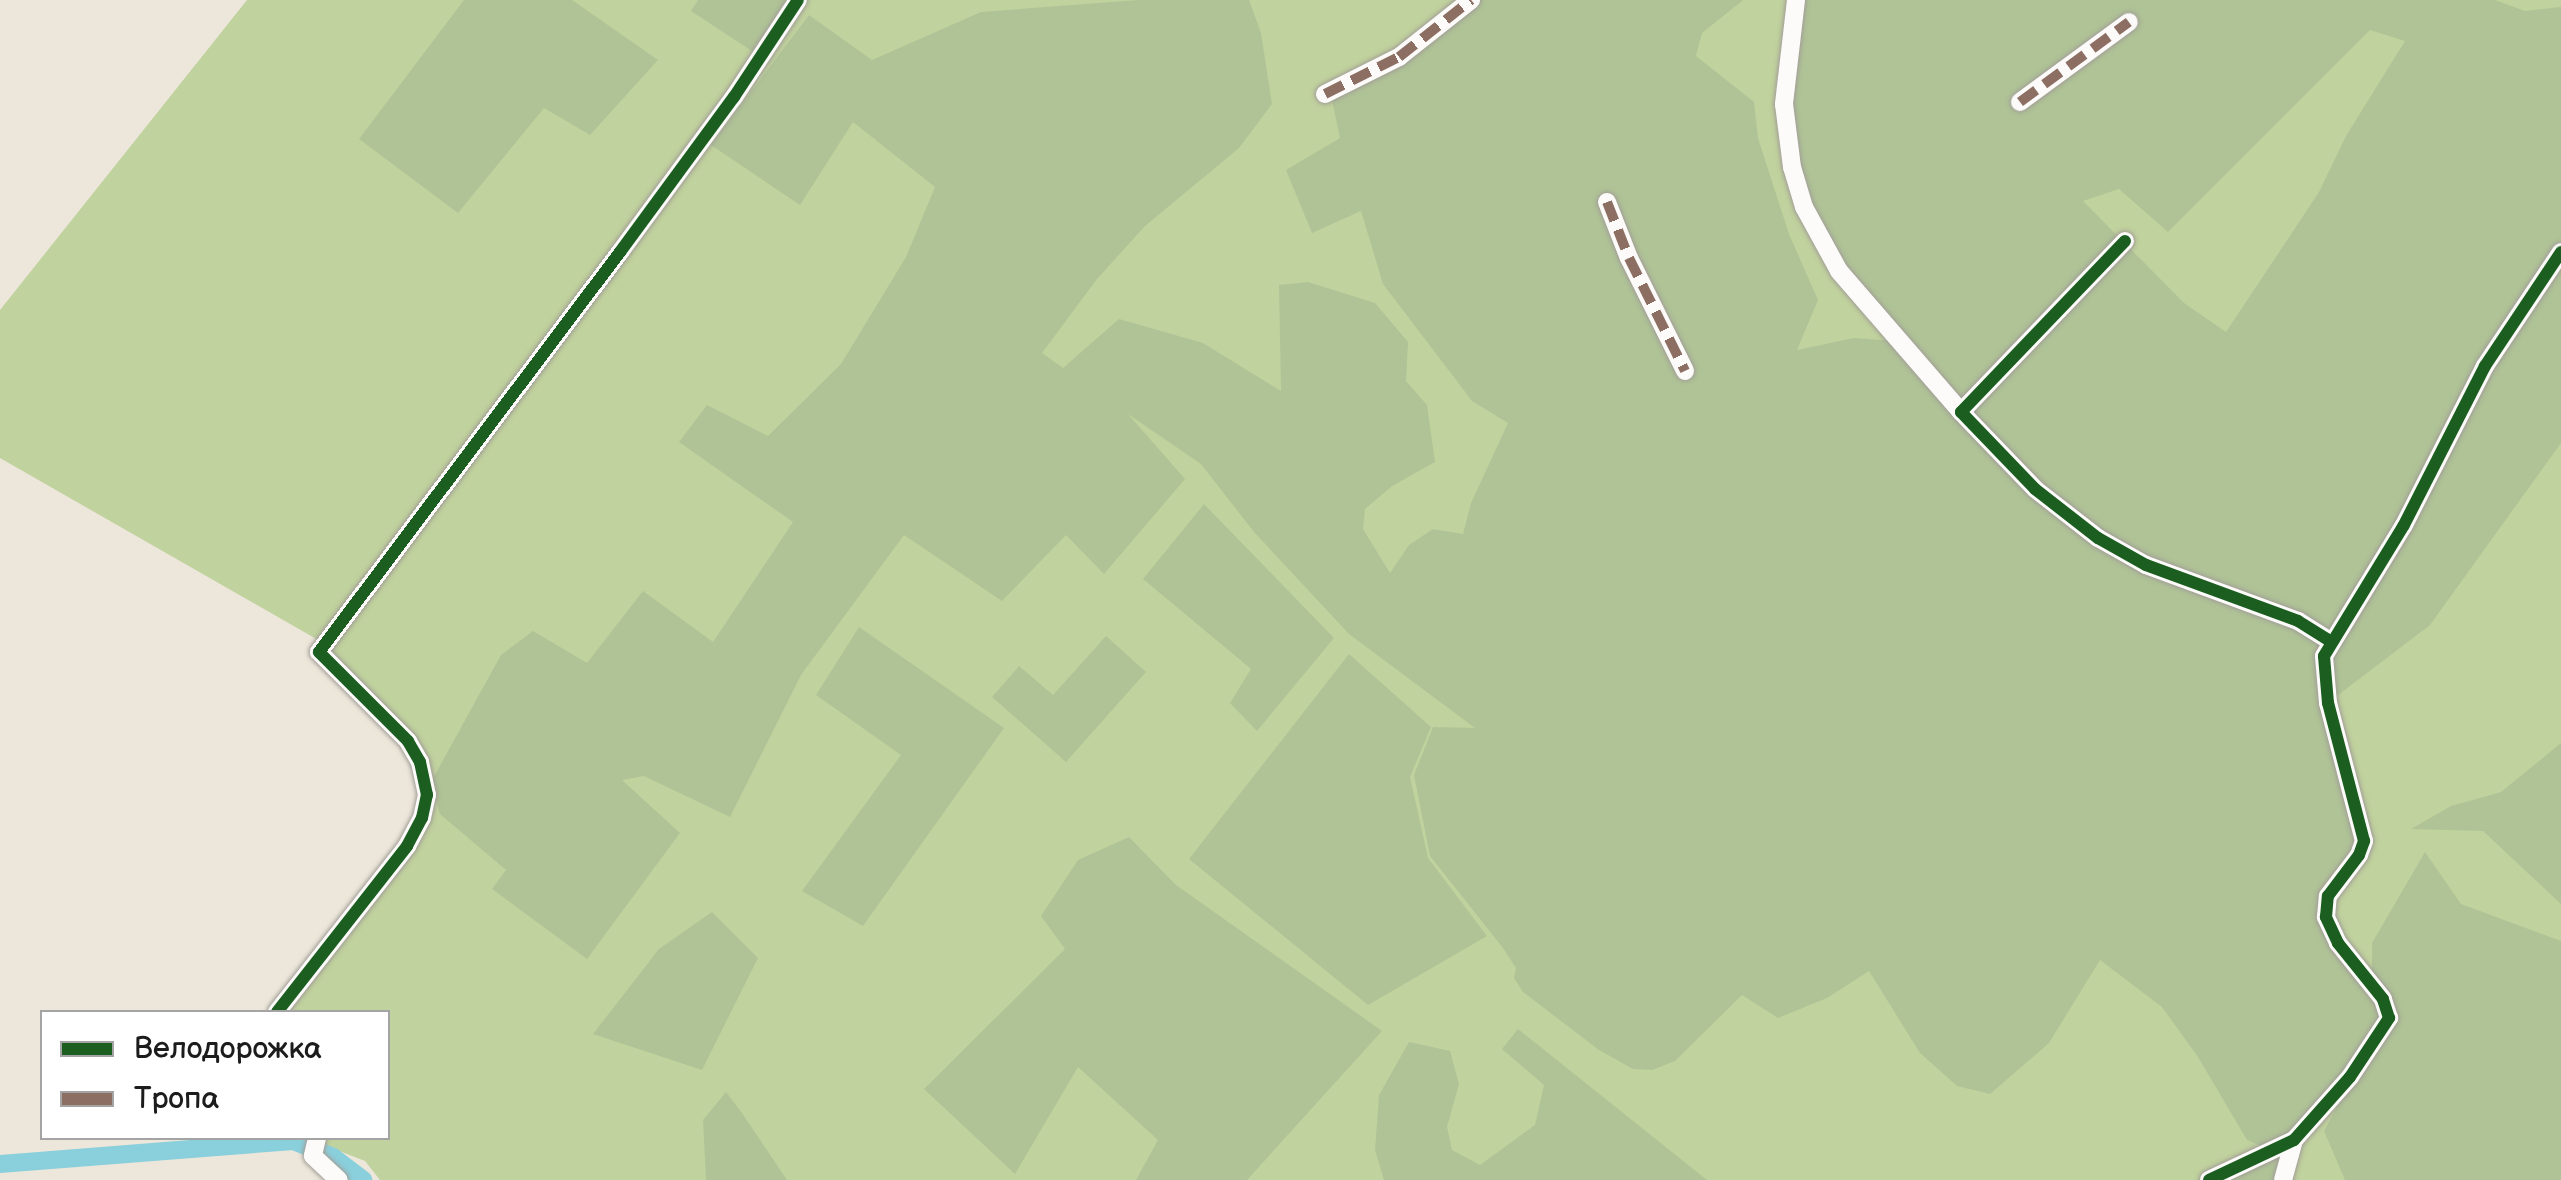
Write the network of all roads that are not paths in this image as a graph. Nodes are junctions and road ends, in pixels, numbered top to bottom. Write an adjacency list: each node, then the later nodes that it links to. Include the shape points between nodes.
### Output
1 (798, 0): 13 (street, via 734,98 319,652 408,741 427,795 406,846)
2 (1471, 0): 5 (street, via 1399,57)
3 (1796, 0): 11 (street, via 1784,104 1804,207 1839,271)
4 (2129, 22): 6 (street)
5 (1325, 94)
6 (2020, 102)
7 (1607, 202): 10 (street)
8 (2125, 241): 11 (street)
9 (2561, 252): 12 (street, via 2484,366 2380,568)
10 (1684, 371)
11 (1962, 412): 12 (street, via 2034,489 2110,545)
12 (2330, 640): 14 (street, via 2324,662 2328,702 2364,841 2328,896 2325,912 2338,943 2383,999 2388,1018 2350,1078)
13 (279, 1010)
14 (2294, 1140): 17 (street); 18 (street)
15 (316, 1144): 16 (street, via 313,1156)
16 (339, 1180)
17 (2209, 1180)
18 (2283, 1180)

